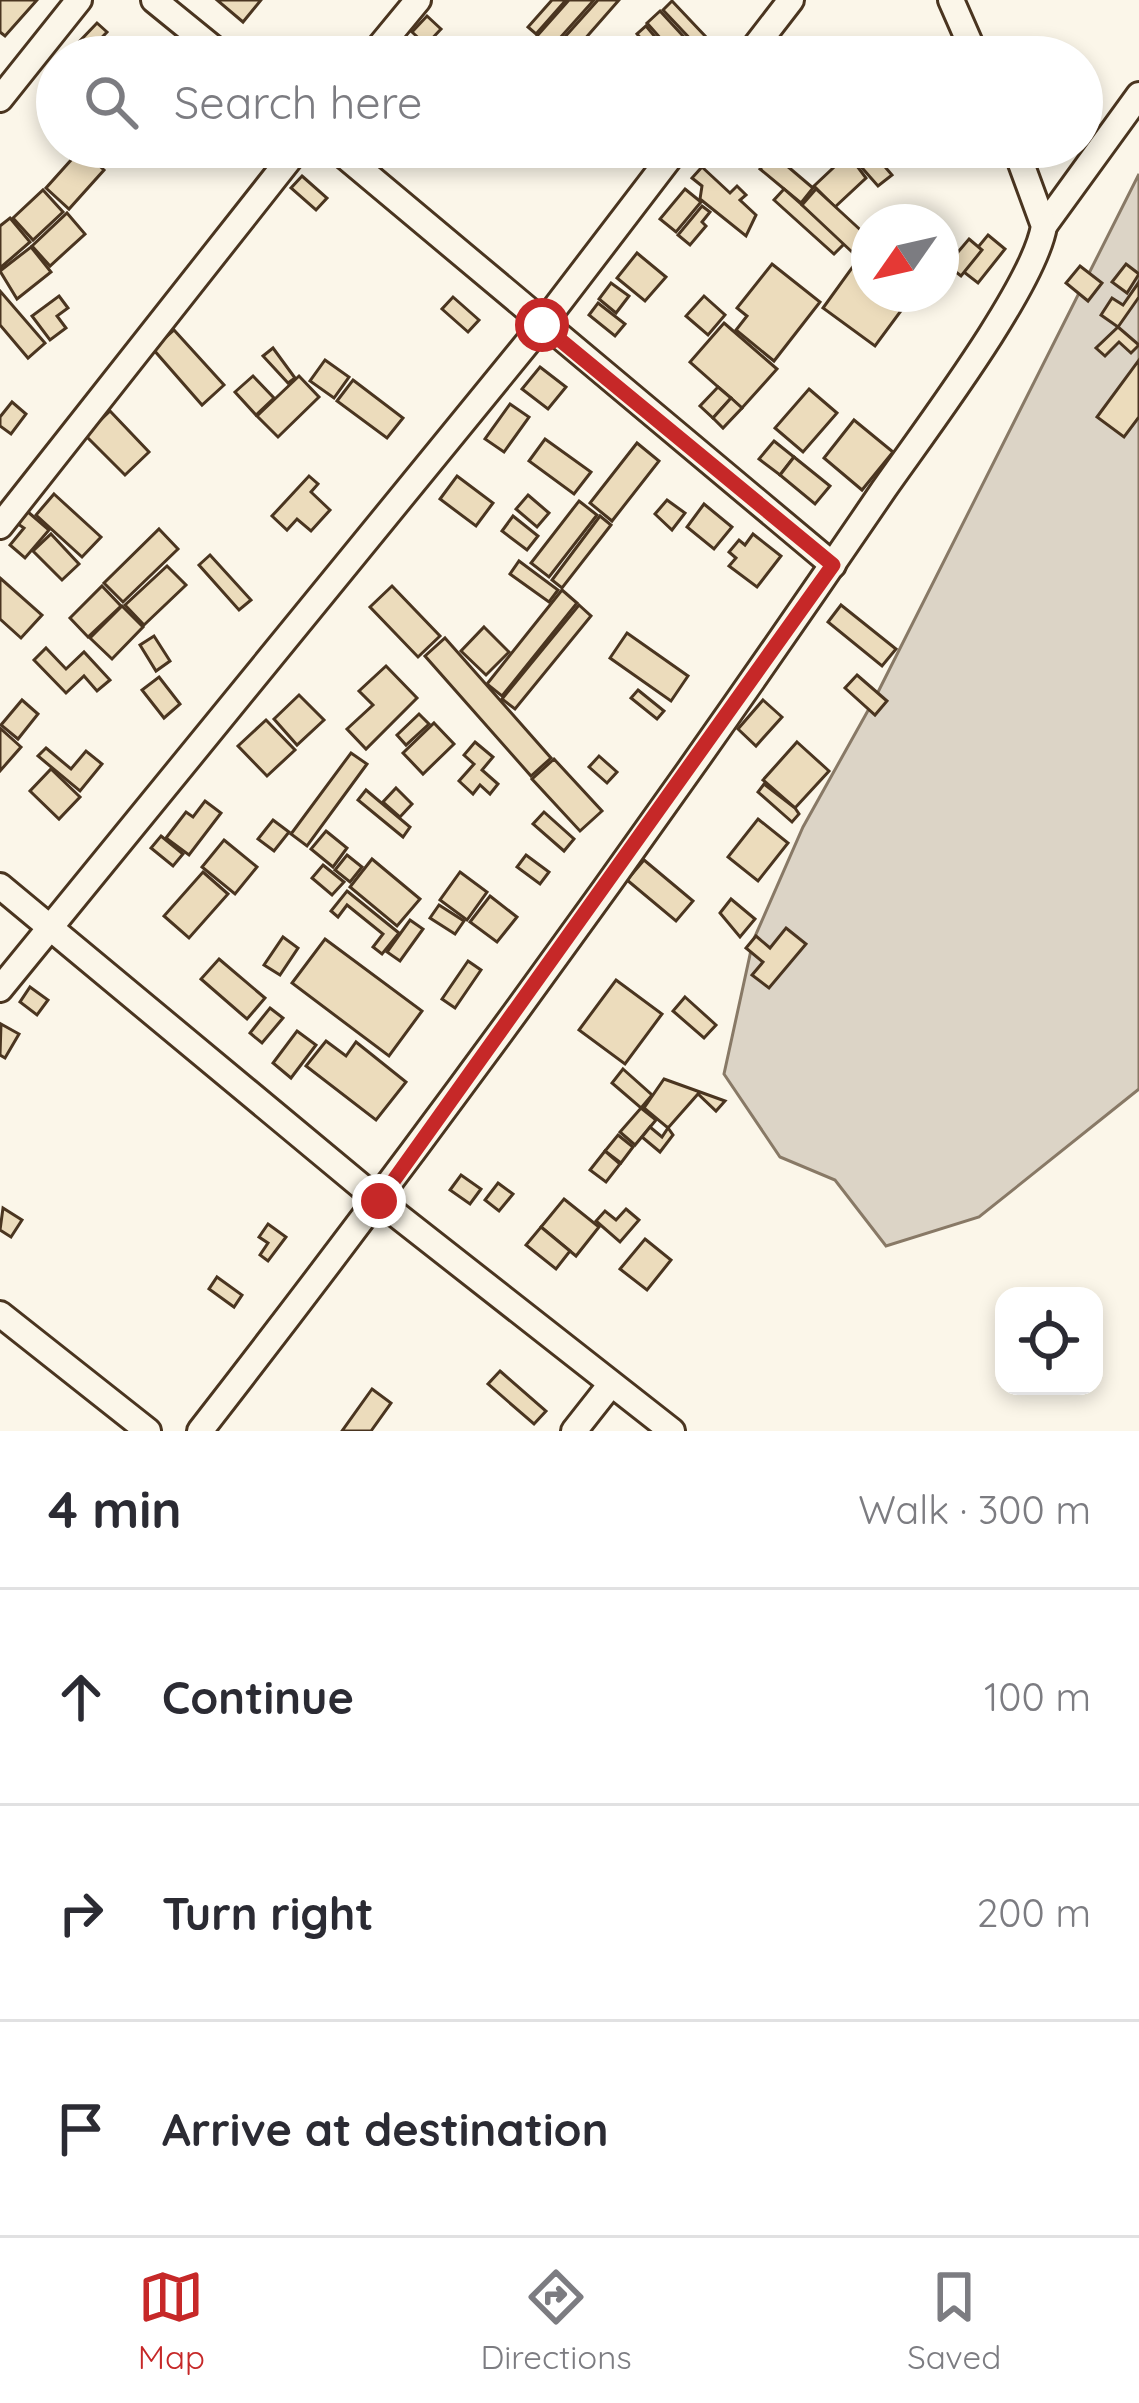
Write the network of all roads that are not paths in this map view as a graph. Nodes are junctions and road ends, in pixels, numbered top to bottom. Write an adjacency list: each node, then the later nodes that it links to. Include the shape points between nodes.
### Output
1 (79, 0): 6 (street)
2 (154, 0): 7 (street)
3 (418, 0): 8 (street)
4 (791, 0): 9 (street)
5 (951, 0): 10 (street)
6 (50, 36)
7 (198, 36)
8 (388, 36)
9 (764, 36)
10 (967, 36)
11 (36, 54): 13 (street)
12 (1139, 95): 14 (street)
13 (0, 99)
14 (1103, 145)
15 (282, 168): 22 (street)
16 (359, 168): 21 (street)
17 (662, 168): 21 (street)
18 (1023, 168): 20 (street)
19 (1086, 168): 20 (street)
20 (1044, 226): 23 (street, via 999,317)
21 (542, 325): 23 (street); 25 (street)
22 (0, 526)
23 (833, 565): 27 (street)
24 (0, 886): 25 (street)
25 (51, 926): 26 (street); 27 (street)
26 (0, 989)
27 (379, 1201): 29 (street); 31 (street)
28 (0, 1314): 30 (street)
29 (611, 1384): 32 (street); 33 (street)
30 (148, 1431)
31 (200, 1431)
32 (574, 1431)
33 (672, 1431)

